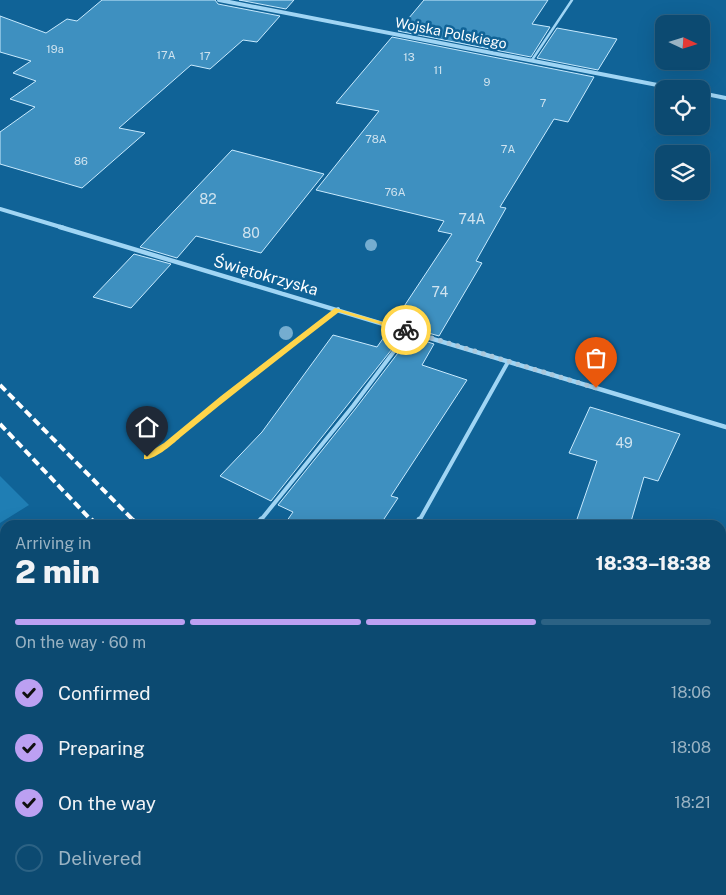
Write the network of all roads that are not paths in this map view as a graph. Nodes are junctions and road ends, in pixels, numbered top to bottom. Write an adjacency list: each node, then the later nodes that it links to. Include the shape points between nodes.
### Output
1 (219, 0): 3 (street, Wojska Polskiego)
2 (572, 0): 3 (lane)
3 (532, 60): 4 (street, Wojska Polskiego)
4 (655, 84)
5 (710, 95): 6 (street)
6 (726, 98)
7 (0, 209): 8 (street, Świętokrzyska)
8 (338, 309): 9 (street, Świętokrzyska); 12 (lane, via 167,445)
9 (412, 332): 10 (street, Świętokrzyska); 13 (lane)
10 (508, 362): 11 (street, Świętokrzyska); 14 (lane)
11 (726, 427)
12 (147, 457)
13 (260, 520)
14 (419, 520)

